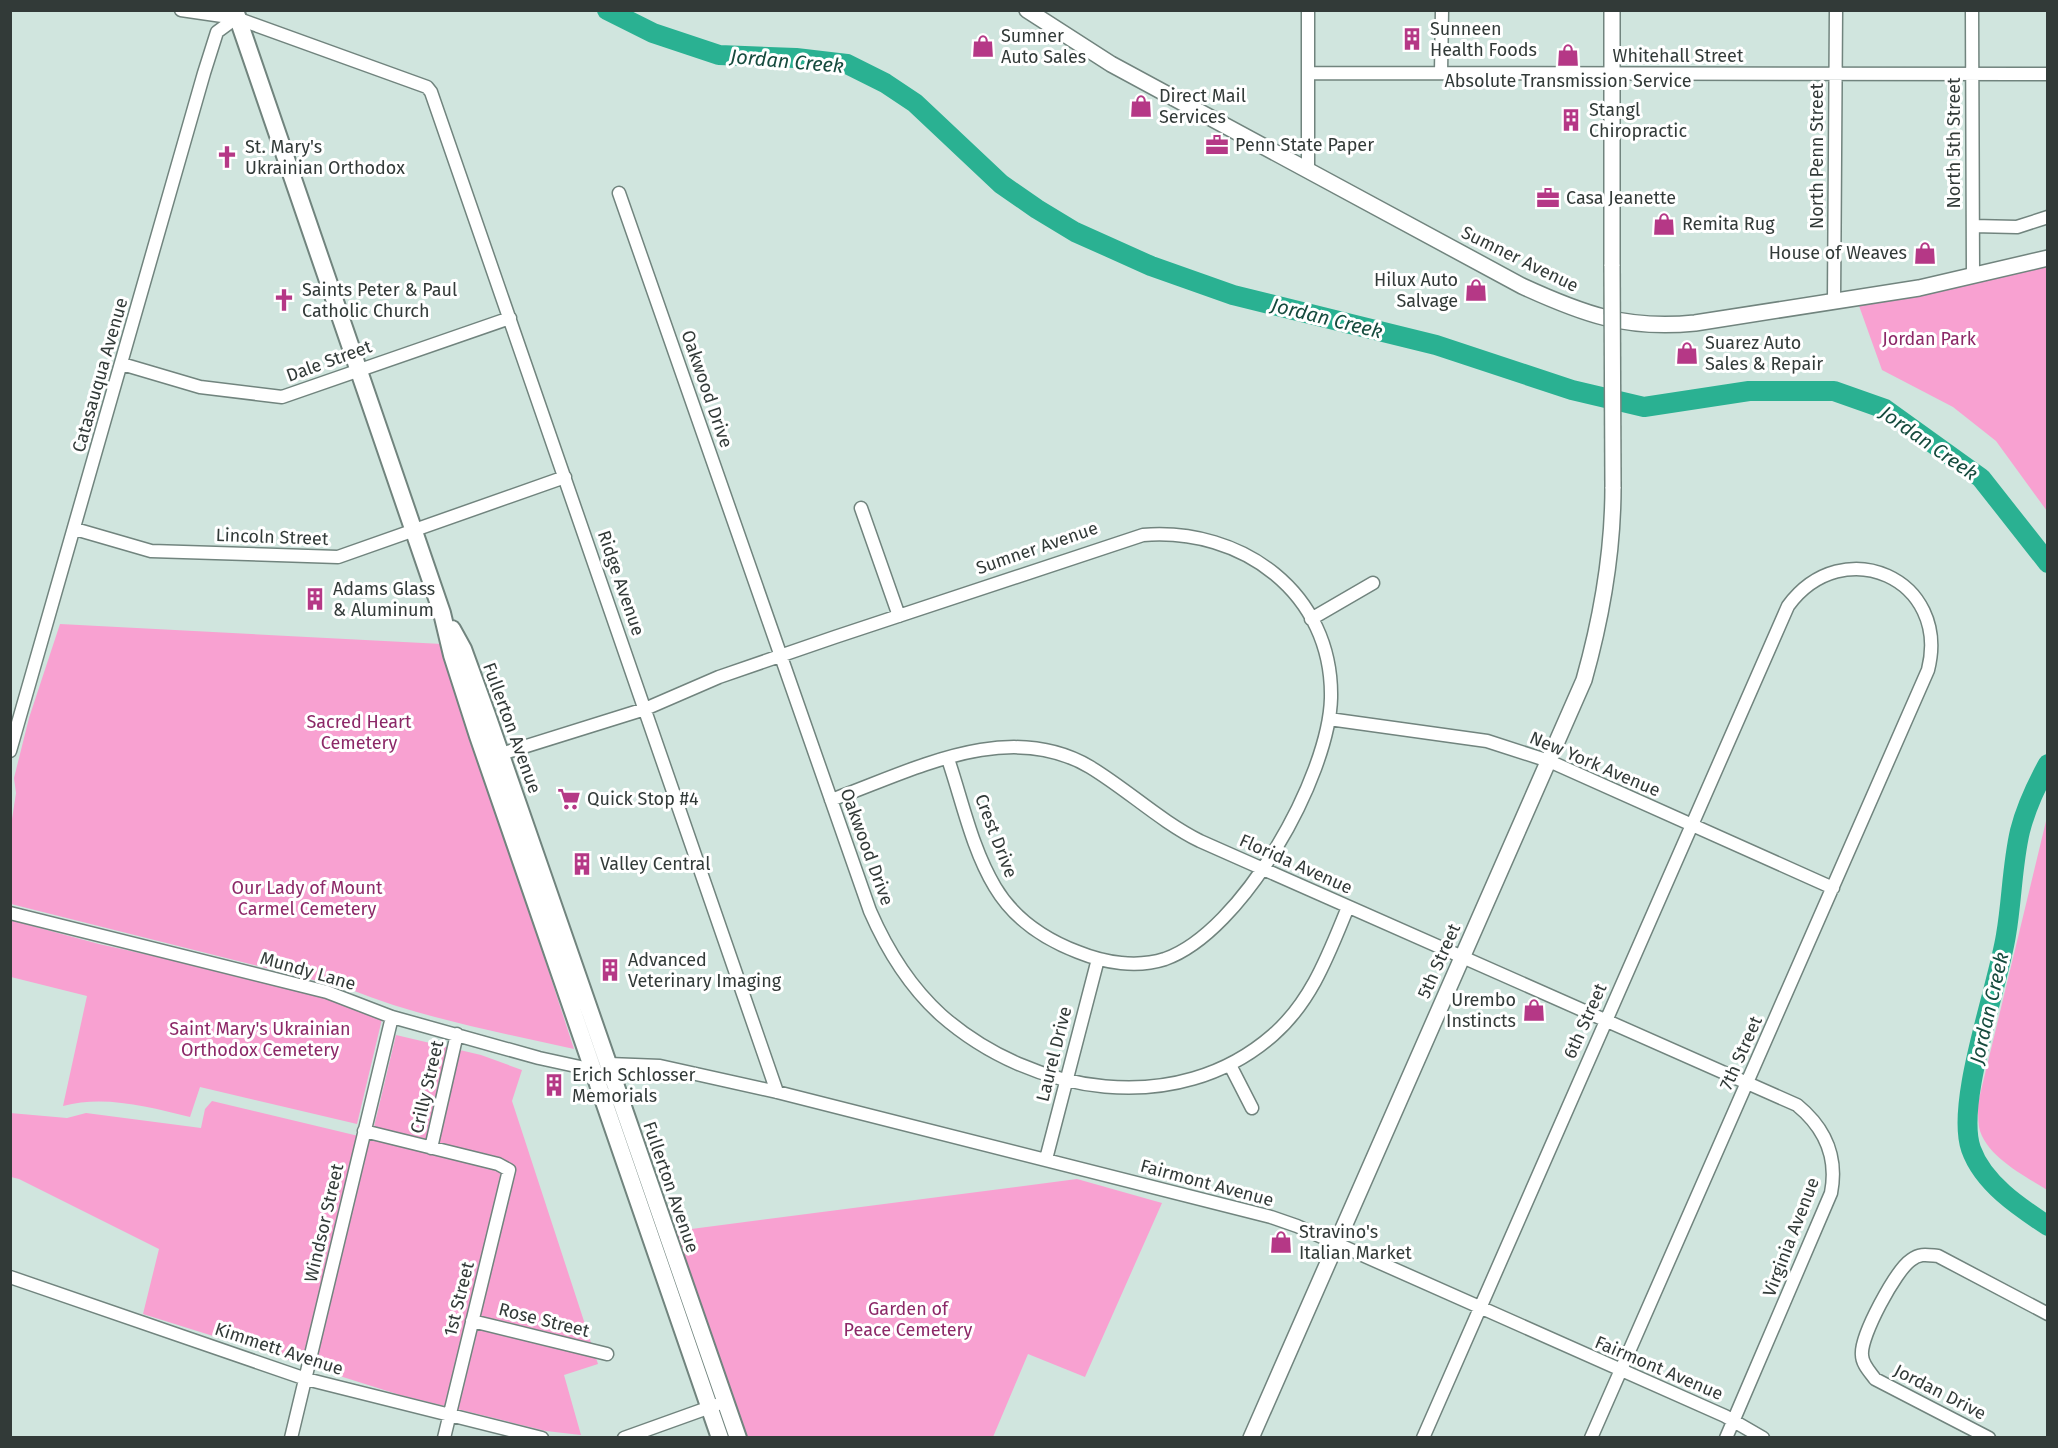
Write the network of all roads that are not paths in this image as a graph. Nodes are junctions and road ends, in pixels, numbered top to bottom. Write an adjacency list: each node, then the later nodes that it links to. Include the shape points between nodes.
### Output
1 (181, 10): 8 (street)
2 (1027, 10): 15 (street, Sumner Avenue, via 1084,48)
3 (1308, 10): 9 (street)
4 (1442, 10): 10 (street)
5 (1612, 10): 11 (street, 5th Street)
6 (1836, 10): 12 (street, North Penn Street)
7 (1972, 10): 13 (street, North 5th Street)
8 (235, 14): 22 (street, Ridge Avenue, via 427,87); 23 (street, Catasauqua Avenue, via 217,32); 24 (main road, Fullerton Avenue)
9 (1308, 73): 10 (street, Whitehall Street); 15 (street)
10 (1442, 74): 11 (street, Whitehall Street)
11 (1612, 74): 12 (street, Whitehall Street); 40 (street, 5th Street, bridge, via 1610,559 1597,634 1584,680)
12 (1835, 74): 13 (street, Whitehall Street); 21 (street, North Penn Street)
13 (1972, 74): 14 (street, Whitehall Street); 18 (street, North 5th Street)
14 (2048, 74)
15 (1308, 171): 21 (street, Sumner Avenue, via 1552,300 1610,320 1675,325)
16 (618, 192): 33 (street, Oakwood Drive)
17 (2048, 217): 18 (street, via 2017,227)
18 (1973, 226): 20 (street, North 5th Street)
19 (2048, 258): 20 (street, Sumner Avenue)
20 (1973, 275): 21 (street, Sumner Avenue)
21 (1834, 301)
22 (510, 318): 24 (street, Dale Street); 25 (street, Ridge Avenue)
23 (122, 364): 24 (street, Dale Street, via 200,387 282,397); 27 (street, Catasauqua Avenue)
24 (358, 369): 28 (main road, Fullerton Avenue)
25 (565, 477): 28 (street, Lincoln Street); 35 (street, Ridge Avenue)
26 (861, 508): 31 (street)
27 (75, 529): 28 (street, Lincoln Street, via 151,551 338,557); 37 (street, Catasauqua Avenue)
28 (413, 529): 30 (main road, Fullerton Avenue)
29 (1373, 583): 32 (street)
30 (442, 613): 38 (main road, Fullerton Avenue, via 463,649); 53 (main road, Fullerton Avenue, via 462,685)
31 (899, 616): 32 (street, Sumner Avenue, via 1122,540 1166,533 1199,536 1253,557 1288,586); 33 (street, Sumner Avenue)
32 (1311, 619): 36 (street, Sumner Avenue, via 1328,668)
33 (781, 656): 35 (street, Sumner Avenue); 41 (street, Oakwood Drive)
34 (1923, 684): 42 (street, 6th Street, via 1932,650 1926,615 1911,591 1887,575 1851,568 1821,576 1796,595 1781,620); 44 (street, 7th Street)
35 (645, 709): 38 (street, Sumner Avenue); 56 (street, Ridge Avenue)
36 (1329, 718): 40 (street, New York Avenue, via 1487,741); 43 (street, Sumner Avenue, via 1309,782)
37 (10, 751)
38 (501, 754): 53 (main road, Fullerton Avenue)
39 (948, 759): 41 (street, Florida Avenue); 43 (street, Florida Avenue, via 1007,746 1059,754 1090,767 1176,829); 48 (street, Crest Drive, via 986,869 1004,900 1041,935)
40 (1550, 761): 42 (street, New York Avenue); 47 (street, 5th Street)
41 (831, 800): 54 (street, Oakwood Drive, via 870,911 907,978 940,1014 980,1043 1015,1061)
42 (1691, 825): 44 (street, New York Avenue); 50 (street, 6th Street)
43 (1263, 869): 45 (street, Florida Avenue); 48 (street, Crest Drive, via 1236,905 1182,951 1137,964)
44 (1833, 888): 55 (street, 7th Street)
45 (1348, 907): 47 (street, Florida Avenue); 52 (street, Oakwood Drive, via 1323,967 1302,1003 1274,1034)
46 (10, 913): 49 (street, Mundy Lane, via 327,992)
47 (1462, 958): 50 (street, Florida Avenue); 62 (street, 5th Street)
48 (1098, 959): 54 (street, Laurel Drive)
49 (392, 1017): 51 (street, Mundy Lane); 58 (street, Windsor Street)
50 (1604, 1021): 55 (street, Florida Avenue); 64 (street, 6th Street)
51 (457, 1035): 53 (street, Mundy Lane); 59 (street, Crilly Street)
52 (1230, 1065): 54 (street, Oakwood Drive, via 1197,1079 1162,1087 1117,1088); 57 (street)
53 (602, 1067): 56 (street, Fairmont Avenue, via 660,1066); 70 (main road, Fullerton Avenue)
54 (1067, 1078): 60 (street, Laurel Drive)
55 (1748, 1083): 68 (street, 7th Street); 72 (street, Virginia Avenue, via 1797,1106 1814,1121 1831,1153 1834,1180)
56 (777, 1092): 60 (street, Fairmont Avenue)
57 (1252, 1108)
58 (364, 1131): 59 (street, Crilly Street); 69 (street, Windsor Street)
59 (431, 1148): 61 (street, Crilly Street)
60 (1046, 1159): 62 (street, Fairmont Avenue, via 1271,1217)
61 (509, 1170): 66 (street, 1st Street)
62 (1335, 1244): 64 (street, Fairmont Avenue); 79 (street, 5th Street)
63 (10, 1277): 69 (street, Kimmett Avenue)
64 (1479, 1309): 68 (street, Fairmont Avenue); 80 (street, 6th Street)
65 (2048, 1314): 84 (street, Jordan Drive, via 1938,1256 1921,1254 1897,1276 1864,1338 1861,1356 1875,1379)
66 (472, 1321): 67 (street, Rose Street); 71 (street, 1st Street)
67 (607, 1354)
68 (1621, 1371): 72 (street, Fairmont Avenue); 81 (street, 7th Street)
69 (306, 1379): 71 (street, Kimmett Avenue); 73 (street, Windsor Street)
70 (717, 1405): 76 (street); 77 (main road, Fullerton Avenue); 78 (main road, Fullerton Avenue)
71 (449, 1415): 74 (street, 1st Street); 75 (street, Kimmett Avenue)
72 (1734, 1421): 82 (street, Virginia Avenue); 83 (street, Fairmont Avenue)
73 (291, 1437)
74 (444, 1437)
75 (542, 1437)
76 (624, 1437)
77 (720, 1437)
78 (738, 1437)
79 (1251, 1437)
80 (1423, 1437)
81 (1592, 1437)
82 (1726, 1437)
83 (1763, 1437)
84 (1989, 1437)

